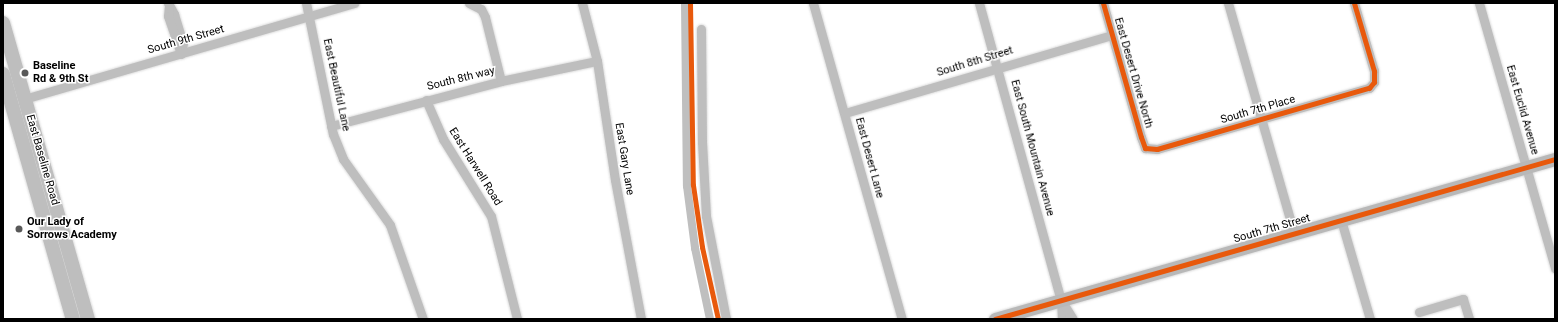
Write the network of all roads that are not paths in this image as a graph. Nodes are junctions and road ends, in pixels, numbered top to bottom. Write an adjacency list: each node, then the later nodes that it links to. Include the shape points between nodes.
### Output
1 (306, 3): 12 (street, East Beautiful Lane)
2 (354, 3): 12 (street, South 9th Street)
3 (469, 3): 20 (street, via 481,9 485,17)
4 (582, 3): 17 (street, East Gary Lane)
5 (813, 3): 23 (street, East Desert Lane)
6 (979, 3): 18 (street, East South Mountain Avenue)
7 (1103, 3): 15 (street, East Desert Drive North)
8 (1228, 3): 24 (street)
9 (1354, 3): 24 (street, South 7th Place, via 1374,72 1374,82 1369,88)
10 (1479, 3): 28 (street, East Euclid Avenue)
11 (168, 4): 16 (street, via 174,14 183,43)
12 (310, 16): 16 (street, South 9th Street); 25 (street, East Beautiful Lane)
13 (3, 23): 21 (main road, East Baseline Road)
14 (701, 30): 40 (street, via 702,142 706,216)
15 (1112, 35): 18 (street, South 8th Street); 26 (street, East Desert Drive North)
16 (181, 54): 21 (street, South 9th Street)
17 (598, 61): 20 (street, South 8th way); 39 (street, East Gary Lane, via 615,180)
18 (997, 68): 23 (street, South 8th Street); 33 (street, East South Mountain Avenue)
19 (3, 74): 21 (main road, East Baseline Road)
20 (502, 80): 22 (street, South 8th way)
21 (18, 100): 31 (main road, East Baseline Road)
22 (426, 100): 25 (street, South 8th way); 38 (street, East Harwell Road, via 443,139 491,216)
23 (844, 113): 41 (street, East Desert Lane)
24 (1261, 120): 26 (street, South 7th Place, via 1157,149); 30 (street)
25 (331, 126): 37 (street, East Beautiful Lane, via 343,159 390,225)
26 (1145, 148)
27 (1555, 159): 28 (main road, South 7th Street)
28 (1526, 168): 29 (main road, South 7th Street); 32 (street, East Euclid Avenue)
29 (1342, 220): 30 (main road, South 7th Street); 45 (street)
30 (1294, 234): 33 (main road, South 7th Street)
31 (61, 252): 35 (main road, East Baseline Road); 36 (main road, East Baseline Road)
32 (1555, 268)
33 (1061, 300): 42 (main road, South 7th Street); 43 (street, East South Mountain Avenue); 44 (street, East South Mountain Avenue)
34 (1419, 312): 46 (street, via 1463,299)
35 (73, 319)
36 (88, 319)
37 (423, 319)
38 (518, 319)
39 (641, 319)
40 (726, 319)
41 (902, 319)
42 (995, 319)
43 (1062, 319)
44 (1073, 319)
45 (1370, 319)
46 (1469, 319)

